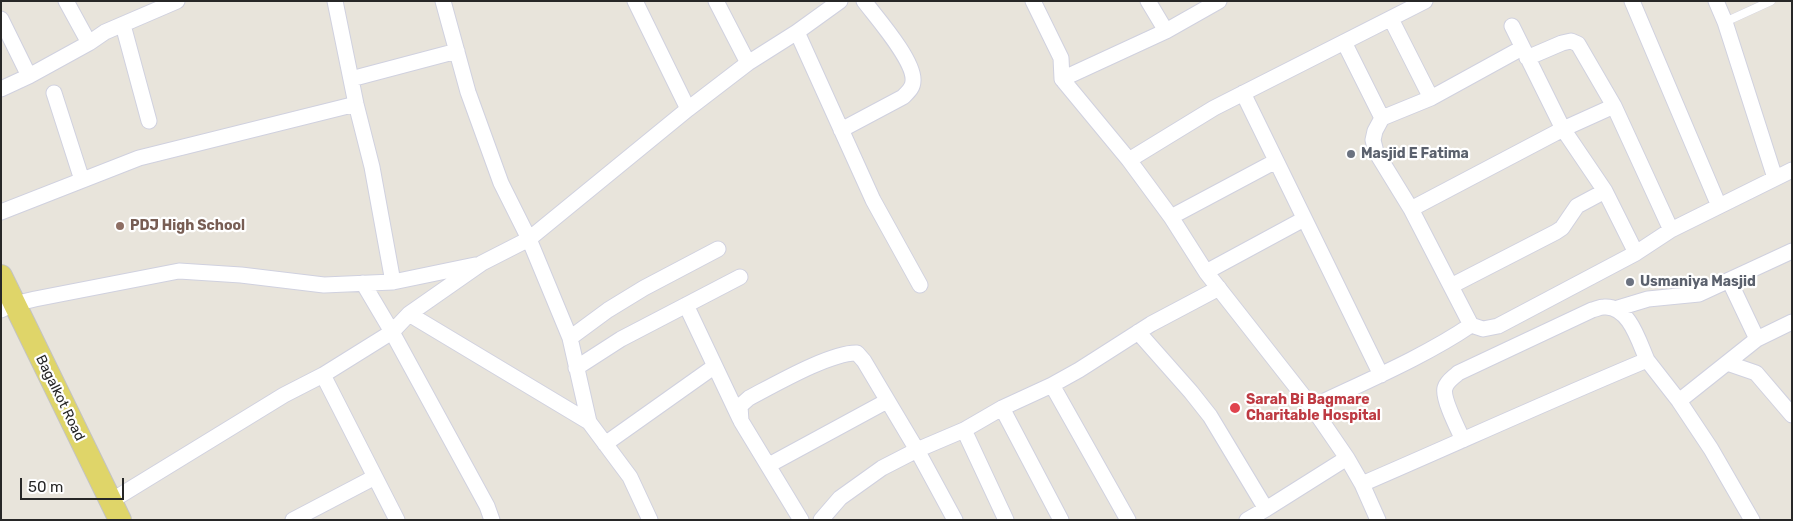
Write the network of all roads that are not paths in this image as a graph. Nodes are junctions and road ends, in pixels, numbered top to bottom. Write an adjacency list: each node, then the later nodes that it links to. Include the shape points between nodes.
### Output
1 (66, 1): 24 (street)
2 (177, 1): 19 (street)
3 (335, 1): 29 (street)
4 (443, 1): 25 (street)
5 (635, 1): 37 (street)
6 (716, 1): 27 (street)
7 (840, 1): 22 (street)
8 (864, 1): 41 (street, via 899,47 912,71 913,81 903,97)
9 (1033, 1): 30 (street, via 1061,58)
10 (1148, 1): 21 (street)
11 (1219, 1): 21 (street)
12 (1425, 1): 17 (street)
13 (1632, 1): 48 (street)
14 (1716, 1): 18 (street)
15 (1771, 1): 18 (lane)
16 (1, 19): 28 (street)
17 (1391, 19): 23 (street); 34 (street)
18 (1725, 22): 45 (street)
19 (123, 25): 24 (street); 39 (street)
20 (1512, 26): 26 (street)
21 (1166, 30): 30 (street)
22 (797, 32): 27 (street); 41 (street)
23 (1344, 42): 33 (street); 38 (street)
24 (89, 43): 28 (street)
25 (457, 51): 29 (street); 54 (street, via 468,92 501,183)
26 (1524, 53): 34 (street); 36 (street, via 1562,42 1578,44); 40 (street)
27 (748, 63): 37 (street)
28 (29, 76): 31 (street)
29 (351, 79): 35 (street)
30 (1062, 79): 42 (street)
31 (1, 89)
32 (54, 93): 46 (street)
33 (1243, 94): 42 (street); 43 (street)
34 (1431, 98): 38 (street)
35 (356, 104): 46 (street, via 138,158); 63 (street, via 372,167)
36 (1614, 106): 40 (street); 53 (street)
37 (688, 109): 54 (street)
38 (1382, 118): 49 (street, via 1373,140 1376,152)
39 (149, 120)
40 (1563, 129): 47 (street); 49 (street)
41 (841, 130): 65 (street, via 873,200)
42 (1129, 160): 51 (street)
43 (1276, 161): 51 (street); 52 (street)
44 (1792, 170): 45 (street)
45 (1775, 178): 48 (street)
46 (82, 180): 50 (street)
47 (1605, 191): 57 (street); 66 (street, via 1577,206 1556,232)
48 (1720, 206): 53 (street)
49 (1411, 209): 66 (street)
50 (1, 212)
51 (1171, 217): 59 (street)
52 (1304, 218): 59 (street); 83 (street)
53 (1671, 230): 57 (street)
54 (529, 239): 58 (street); 76 (street)
55 (718, 248): 76 (street, via 644,288)
56 (1792, 251): 62 (street)
57 (1636, 253): 73 (street, via 1498,326 1483,329)
58 (482, 263): 63 (street); 71 (street)
59 (1206, 272): 67 (street)
60 (1, 276): 69 (main road, Bagalkot Road)
61 (740, 278): 68 (street)
62 (1728, 280): 70 (street, via 1699,294 1648,299); 77 (street)
63 (393, 282): 64 (street)
64 (363, 284): 69 (street, via 324,285 179,271); 74 (street)
65 (920, 286)
66 (1451, 286): 73 (street)
67 (1219, 288): 75 (street); 87 (street)
68 (686, 305): 80 (street); 81 (street, via 621,339)
69 (8, 307): 101 (main road, Bagalkot Road)
70 (1615, 309): 78 (street, via 1628,320); 93 (street, via 1592,310 1448,381 1444,389 1446,400)
71 (409, 314): 74 (street); 91 (street)
72 (1792, 322): 77 (street)
73 (1471, 325): 83 (street)
74 (392, 332): 82 (street); 105 (street)
75 (1138, 332): 84 (street); 100 (street, via 1210,416)
76 (570, 338): 81 (street)
77 (1757, 339): 79 (street)
78 (1647, 360): 86 (street); 93 (street)
79 (1728, 362): 86 (street); 89 (street, via 1756,373)
80 (715, 366): 90 (street); 94 (street)
81 (576, 368): 91 (street)
82 (323, 375): 98 (street); 101 (street, via 284,396)
83 (1381, 375): 87 (street)
84 (1052, 385): 88 (street); 111 (street)
85 (886, 401): 90 (street, via 864,361 857,353 848,353 749,398 740,406); 95 (street); 97 (street)
86 (1680, 401): 114 (street)
87 (1312, 407): 96 (street)
88 (1002, 408): 92 (street); 102 (street)
89 (1792, 415)
90 (741, 421): 97 (street)
91 (589, 422): 94 (street)
92 (964, 430): 95 (street); 110 (street)
93 (1463, 440): 99 (street)
94 (604, 444): 106 (street, via 630,477)
95 (917, 450): 108 (street, via 882,468 840,498); 109 (street)
96 (1347, 458): 99 (street); 100 (street)
97 (769, 465): 107 (street)
98 (375, 477): 103 (street); 104 (street)
99 (1362, 484): 113 (street)
100 (1266, 510): 112 (street)
101 (116, 511)
102 (1055, 518)
103 (292, 520)
104 (397, 520)
105 (492, 520)
106 (650, 520)
107 (801, 520)
108 (821, 520)
109 (955, 520)
110 (1006, 520)
111 (1128, 520)
112 (1247, 520)
113 (1378, 520)
114 (1752, 520)

